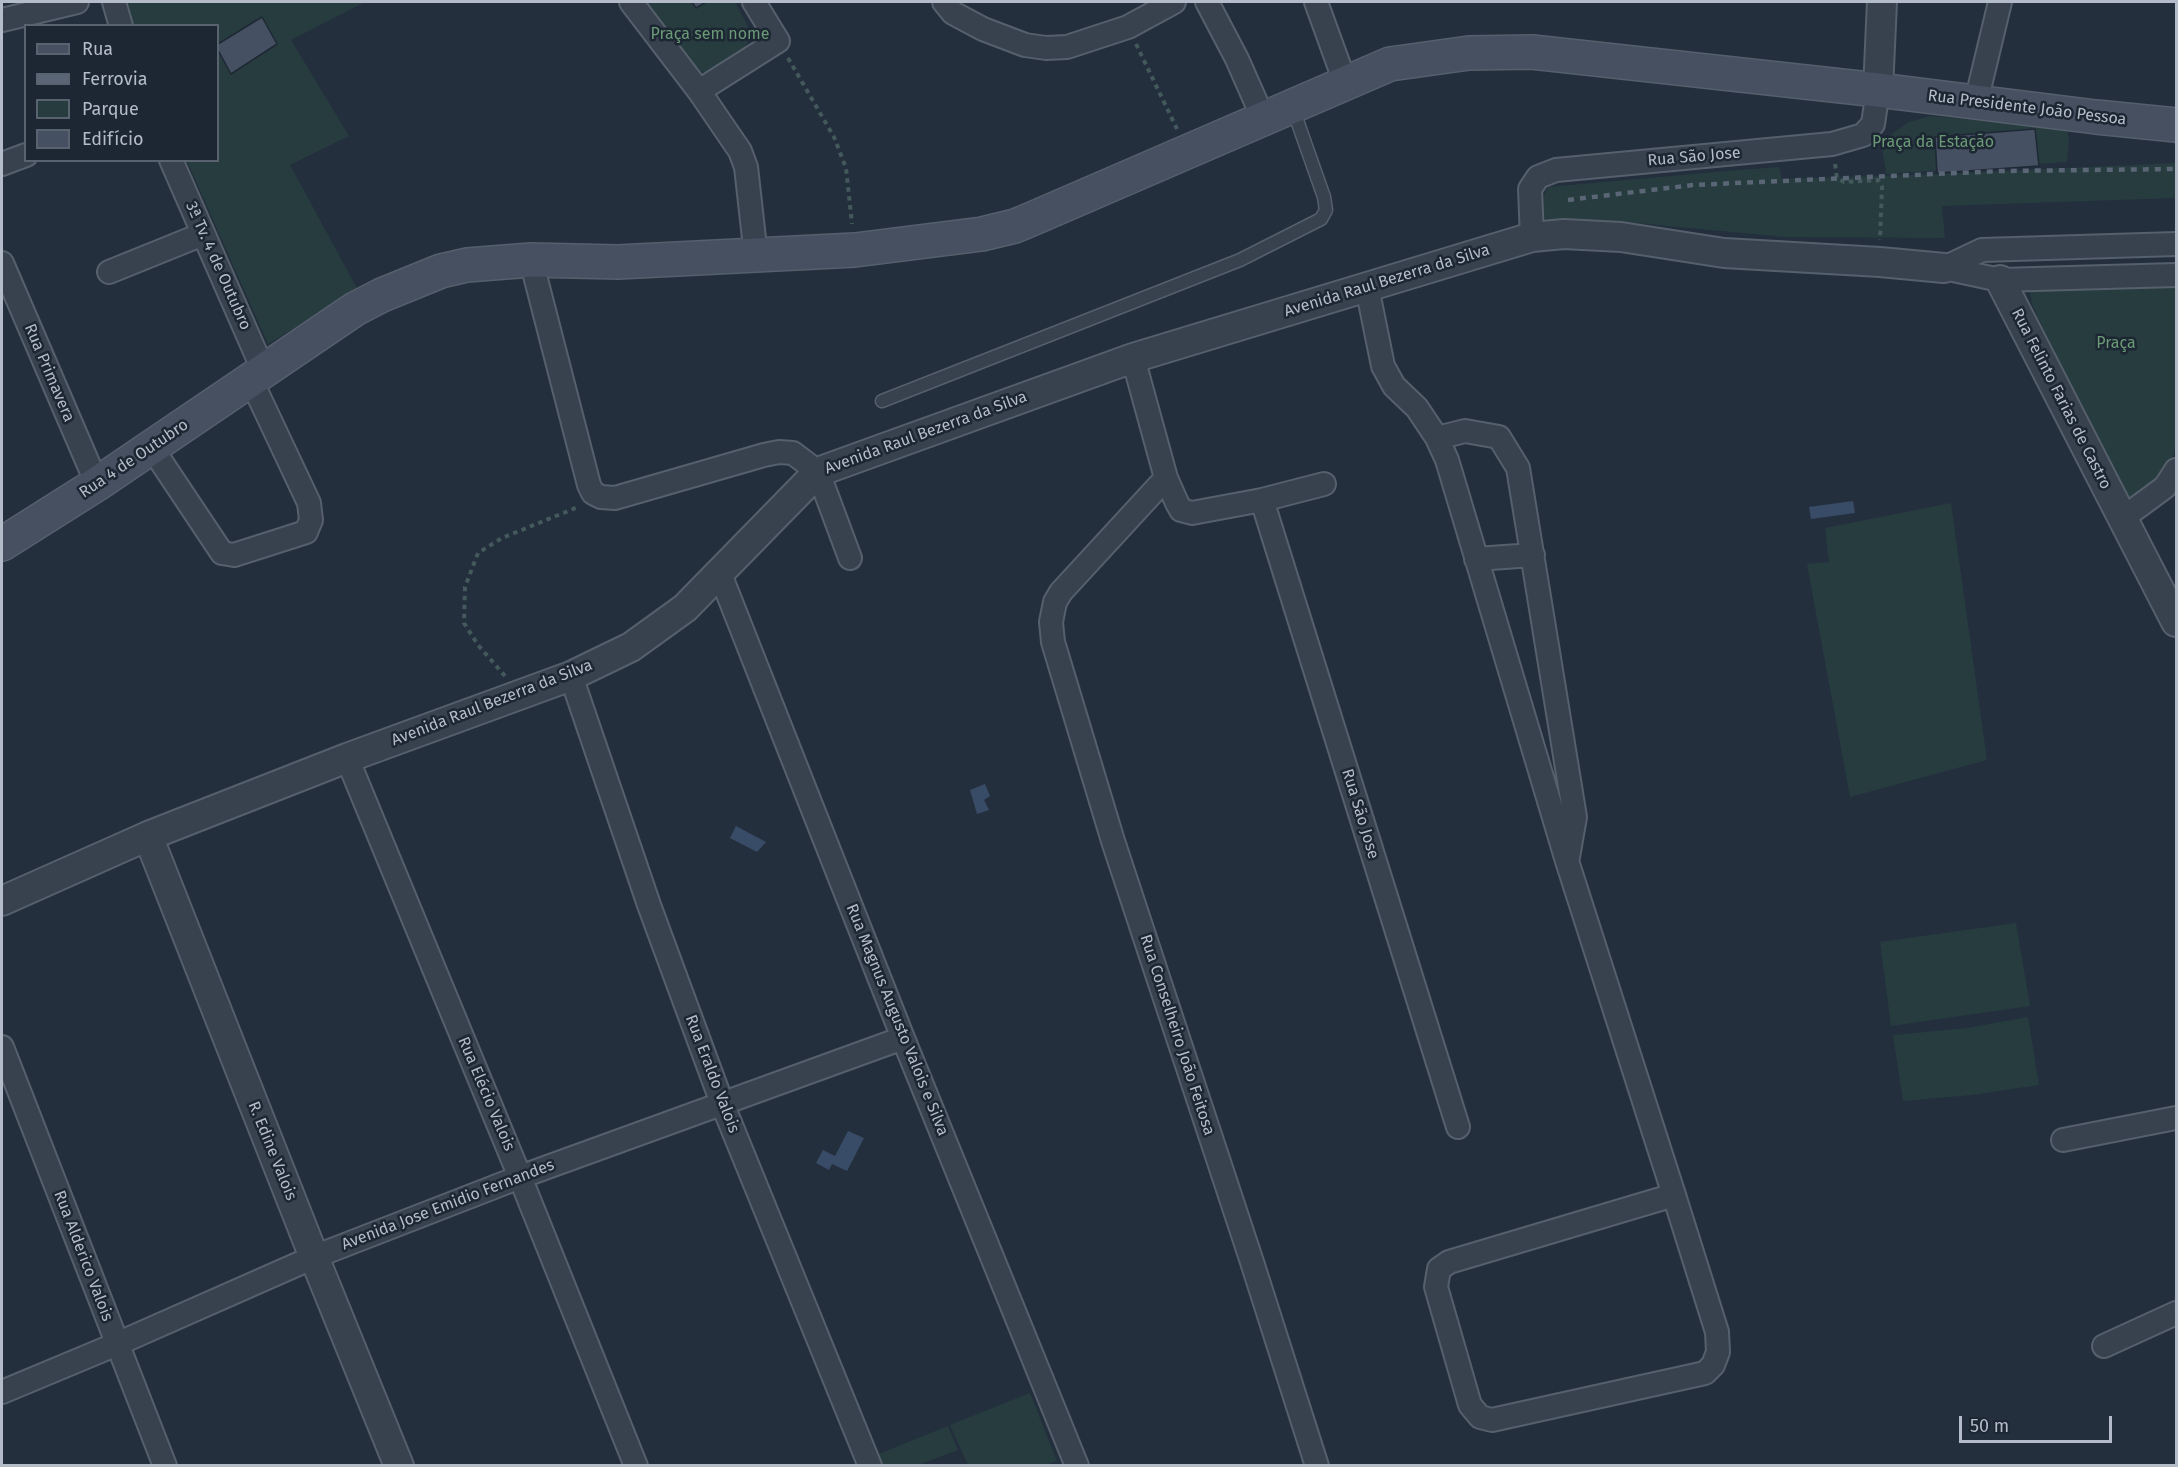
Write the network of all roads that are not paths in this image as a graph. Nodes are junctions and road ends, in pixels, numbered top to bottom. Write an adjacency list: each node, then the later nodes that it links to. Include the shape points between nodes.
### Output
1 (77, 2): 11 (street)
2 (114, 2): 12 (street)
3 (631, 2): 15 (street)
4 (754, 2): 15 (street, via 778,41)
5 (944, 2): 6 (street, via 953,14 967,21 1035,47 1067,47 1128,27)
6 (1174, 2)
7 (1207, 2): 17 (street, via 1237,59)
8 (1316, 2): 13 (street)
9 (1882, 2): 14 (street)
10 (2000, 2): 16 (street)
11 (2, 20)
12 (120, 24)
13 (1345, 82): 14 (main road, Rua Presidente João Pessoa, via 1390,64 1469,53 1532,52); 17 (main road, Rua Presidente João Pessoa)
14 (1878, 90): 16 (main road, Rua Presidente João Pessoa); 24 (street, Rua São Jose, via 1873,124 1863,135 1832,144 1556,170 1538,177 1530,189)
15 (699, 91): 28 (street, via 740,151 746,167)
16 (1976, 102): 18 (main road, Rua Presidente João Pessoa)
17 (1278, 112): 19 (main road, Rua Presidente João Pessoa); 39 (lane, via 1324,197 1326,210 1321,219 1240,260)
18 (2176, 125)
19 (1188, 152): 28 (main road, Rua 4 de Outubro, via 1016,226 931,242)
20 (24, 156): 22 (street)
21 (172, 162): 23 (street, 3ª Tv. 4 de Outubro)
22 (2, 164)
23 (203, 234): 32 (street); 38 (street, 3ª Tv. 4 de Outubro)
24 (1532, 237): 31 (street, Avenida Raul Bezerra da Silva, via 1621,237 1724,253); 36 (street, Avenida Raul Bezerra da Silva)
25 (2176, 244): 26 (street)
26 (2121, 246): 27 (street); 34 (street)
27 (1982, 250): 31 (street); 35 (street)
28 (756, 256): 29 (main road, Rua 4 de Outubro, via 618,262)
29 (531, 260): 38 (main road, Rua 4 de Outubro, via 466,265 422,278 355,309); 43 (street, via 593,493 608,498 779,452 793,453)
30 (2, 263): 45 (street, Rua Primavera)
31 (1944, 268): 35 (street, Avenida Raul Bezerra da Silva)
32 (109, 272)
33 (2176, 275): 34 (street, Avenida Raul Bezerra da Silva)
34 (2124, 276): 35 (street, Avenida Raul Bezerra da Silva)
35 (2000, 280): 48 (street, Rua Felinto Farias de Castro)
36 (1367, 287): 37 (street, Avenida Raul Bezerra da Silva); 40 (street, via 1383,366)
37 (1133, 358): 43 (street, Avenida Raul Bezerra da Silva); 44 (street)
38 (258, 376): 41 (main road, Rua 4 de Outubro); 41 (street, 3ª Tv. 4 de Outubro, via 309,503 306,532 234,555 222,553)
39 (882, 401)
40 (1437, 438): 50 (street, via 1465,431 1499,437 1518,468); 52 (street)
41 (152, 448): 45 (main road, Rua 4 de Outubro)
42 (2176, 470): 48 (street, via 2165,487)
43 (818, 472): 51 (street); 53 (street, Avenida Raul Bezerra da Silva)
44 (1166, 478): 47 (street, via 1181,510 1192,513); 78 (street, Rua Conselheiro João Feitosa, via 1061,592 1051,622 1053,642 1113,841)
45 (97, 484): 49 (main road, Rua 4 de Outubro)
46 (1324, 484): 47 (street)
47 (1262, 500): 64 (street, Rua São Jose)
48 (2123, 518): 54 (street, Rua Felinto Farias de Castro)
49 (2, 544)
50 (1533, 555): 52 (street); 58 (street, via 1575,817)
51 (850, 558)
52 (1476, 559): 58 (street)
53 (720, 574): 55 (street, Avenida Raul Bezerra da Silva, via 685,608 631,647); 60 (street, Rua Magnus Augusto Valois e Silva)
54 (2176, 622)
55 (571, 676): 56 (street, Avenida Raul Bezerra da Silva); 62 (street, Rua Eraldo Valois, via 649,905)
56 (347, 758): 57 (street, Avenida Raul Bezerra da Silva); 66 (street, Rua Elécio Valois)
57 (148, 836): 59 (street, Avenida Raul Bezerra da Silva); 68 (street, R. Edine Valois)
58 (1567, 861): 67 (street)
59 (2, 901)
60 (903, 1038): 62 (street, Avenida Jose Emidio Fernandes); 77 (street, Rua Magnus Augusto Valois e Silva)
61 (2, 1047): 70 (street, Rua Alderico Valois)
62 (723, 1103): 66 (street, Avenida Jose Emidio Fernandes); 76 (street, Rua Eraldo Valois)
63 (2176, 1118): 65 (street)
64 (1458, 1127)
65 (2063, 1140)
66 (520, 1177): 68 (street, Avenida Jose Emidio Fernandes); 75 (street, Rua Elécio Valois)
67 (1674, 1195): 67 (street, via 1717,1332 1718,1352 1713,1365 1705,1373 1492,1420 1480,1417 1470,1405 1436,1287 1439,1269 1449,1262)
68 (314, 1257): 70 (street, Avenida Jose Emidio Fernandes); 74 (street, R. Edine Valois)
69 (2176, 1312): 71 (street)
70 (117, 1344): 72 (street, Avenida Jose Emidio Fernandes); 73 (street, Rua Alderico Valois)
71 (2104, 1346)
72 (2, 1392)
73 (165, 1466)
74 (399, 1466)
75 (636, 1466)
76 (870, 1466)
77 (1077, 1466)
78 (1317, 1466)

